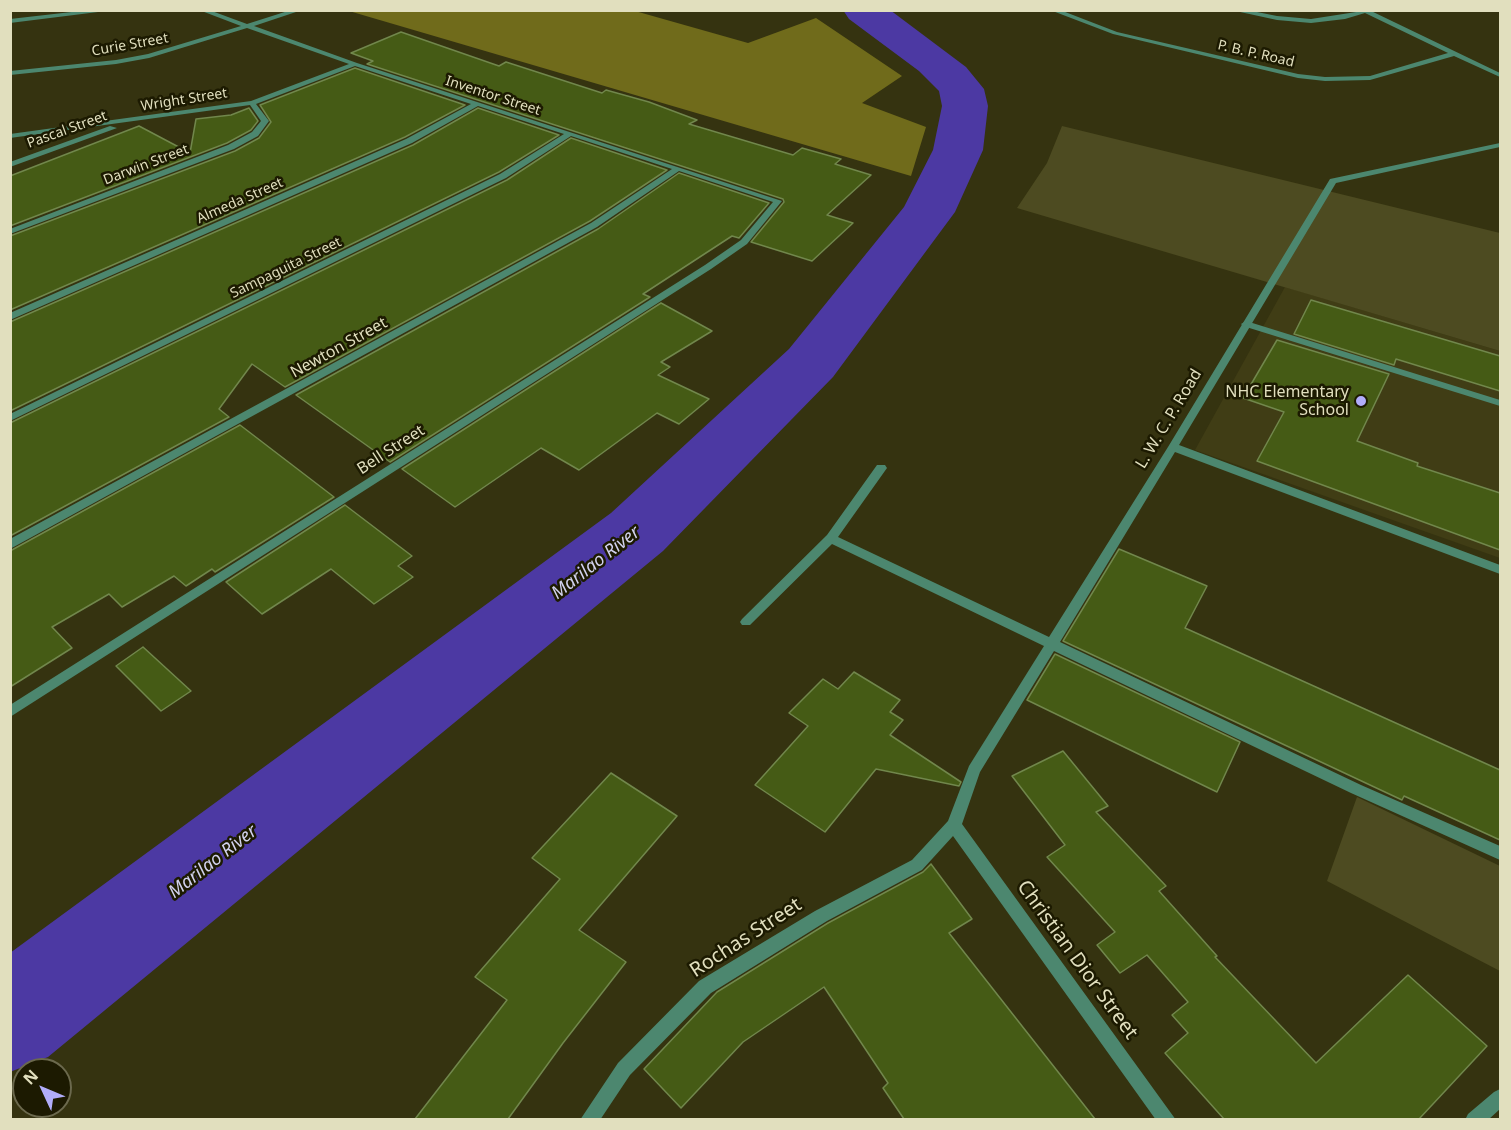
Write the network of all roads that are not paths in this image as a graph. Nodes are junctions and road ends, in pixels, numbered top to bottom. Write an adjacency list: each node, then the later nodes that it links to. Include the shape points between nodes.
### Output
1 (111, 10): 7 (street)
2 (202, 10): 8 (street, Inventor Street)
3 (298, 10): 8 (street, Curie Street)
4 (1053, 10): 9 (street, P. B. P. Road, via 1115,33 1325,79 1370,78)
5 (1234, 10): 6 (street, via 1311,21 1345,18)
6 (1364, 11): 9 (street)
7 (10, 21)
8 (250, 26): 10 (street, Inventor Street); 11 (street, Curie Street, via 149,56)
9 (1456, 53): 12 (street)
10 (355, 64): 13 (street, Wright Street); 14 (street, Inventor Street)
11 (10, 73)
12 (1500, 75)
13 (252, 103): 15 (street, Wright Street); 22 (street, Darwin Street, via 265,121 255,134 231,147)
14 (477, 104): 16 (street, Inventor Street); 23 (street, Almeda Street, via 409,141)
15 (134, 121): 17 (street, Wright Street); 19 (street, Pascal Street)
16 (569, 134): 20 (street, Inventor Street); 26 (street, Sampaguita Street, via 503,176)
17 (10, 136)
18 (1500, 145): 24 (street, L. W. C. P. Road, via 1333,181)
19 (10, 165)
20 (677, 169): 21 (street, Inventor Street); 30 (street, Newton Street, via 594,225)
21 (778, 201): 34 (street, Bell Street, via 744,242 708,267)
22 (10, 232)
23 (10, 317)
24 (1246, 324): 25 (street); 27 (street, L. W. C. P. Road)
25 (1500, 403)
26 (10, 418)
27 (1173, 447): 31 (street); 33 (street, L. W. C. P. Road)
28 (881, 468): 29 (street)
29 (831, 538): 32 (street); 33 (street)
30 (10, 545)
31 (1500, 570)
32 (746, 622)
33 (1050, 645): 35 (street, L. W. C. P. Road, via 974,770); 36 (street)
34 (10, 712)
35 (954, 825): 38 (street, Rochas Street, via 917,865 821,916 705,987 624,1069); 39 (street, Christian Dior Street)
36 (1500, 853)
37 (1500, 1098): 40 (street)
38 (589, 1119)
39 (1167, 1119)
40 (1474, 1119)

